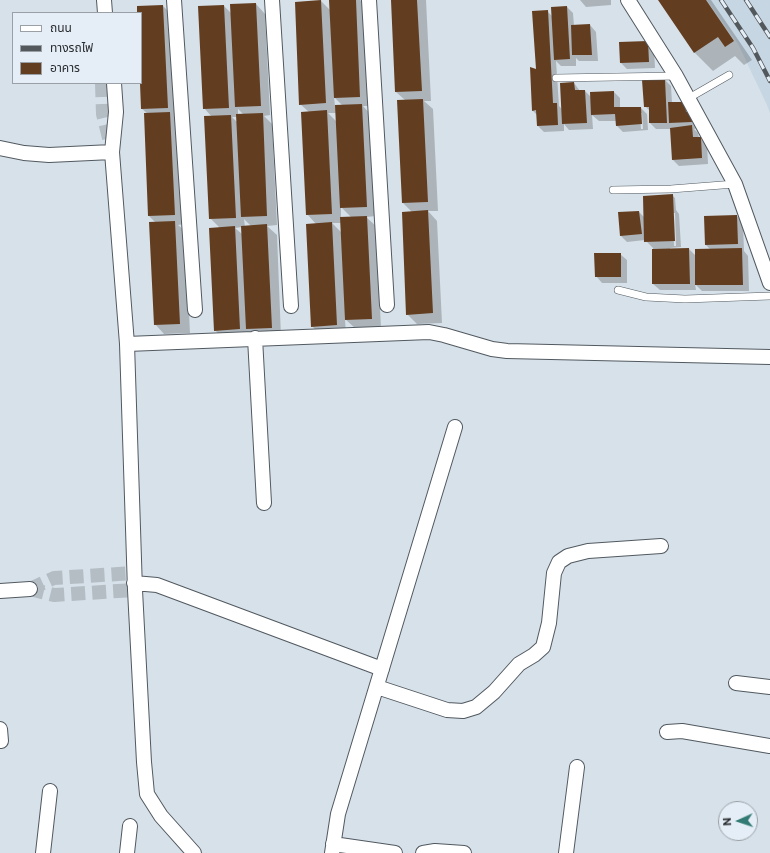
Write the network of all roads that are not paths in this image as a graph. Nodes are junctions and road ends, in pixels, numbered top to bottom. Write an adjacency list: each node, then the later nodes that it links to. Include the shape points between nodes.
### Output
1 (104, 0): 6 (street)
2 (174, 0): 21 (street)
3 (272, 0): 20 (street)
4 (369, 0): 19 (street)
5 (628, 0): 8 (street)
6 (105, 12)
7 (729, 75): 11 (lane)
8 (676, 76): 9 (lane); 11 (street)
9 (556, 78)
10 (114, 84): 13 (street, via 116,112)
11 (689, 98): 14 (street)
12 (0, 148): 13 (street, via 49,155)
13 (112, 152): 23 (street)
14 (735, 184): 15 (lane); 16 (street)
15 (613, 190)
16 (770, 283)
17 (618, 290): 18 (lane, via 646,297 686,299)
18 (770, 296)
19 (387, 305)
20 (291, 306)
21 (195, 310)
22 (255, 338): 23 (street); 24 (street, via 429,332 507,351); 26 (street)
23 (127, 344): 28 (street)
24 (770, 357)
25 (455, 427): 31 (street)
26 (264, 503)
27 (661, 546): 33 (street, via 588,550 568,556 559,562 554,573 549,623 543,646 519,664 494,692 476,707 463,711 447,710)
28 (134, 583): 31 (street, via 157,585); 43 (street, via 147,794 161,816)
29 (30, 589): 30 (street)
30 (0, 591)
31 (382, 669): 33 (street)
32 (736, 683): 34 (street)
33 (377, 687): 40 (street, via 338,814)
34 (770, 687)
35 (667, 732): 36 (street, via 682,731)
36 (770, 746)
37 (577, 767): 47 (street)
38 (50, 791): 41 (street)
39 (130, 826): 42 (street)
40 (333, 849): 44 (street)
41 (43, 853)
42 (127, 853)
43 (194, 853)
44 (395, 853)
45 (423, 853): 46 (street, via 435,850)
46 (464, 853)
47 (566, 853)

